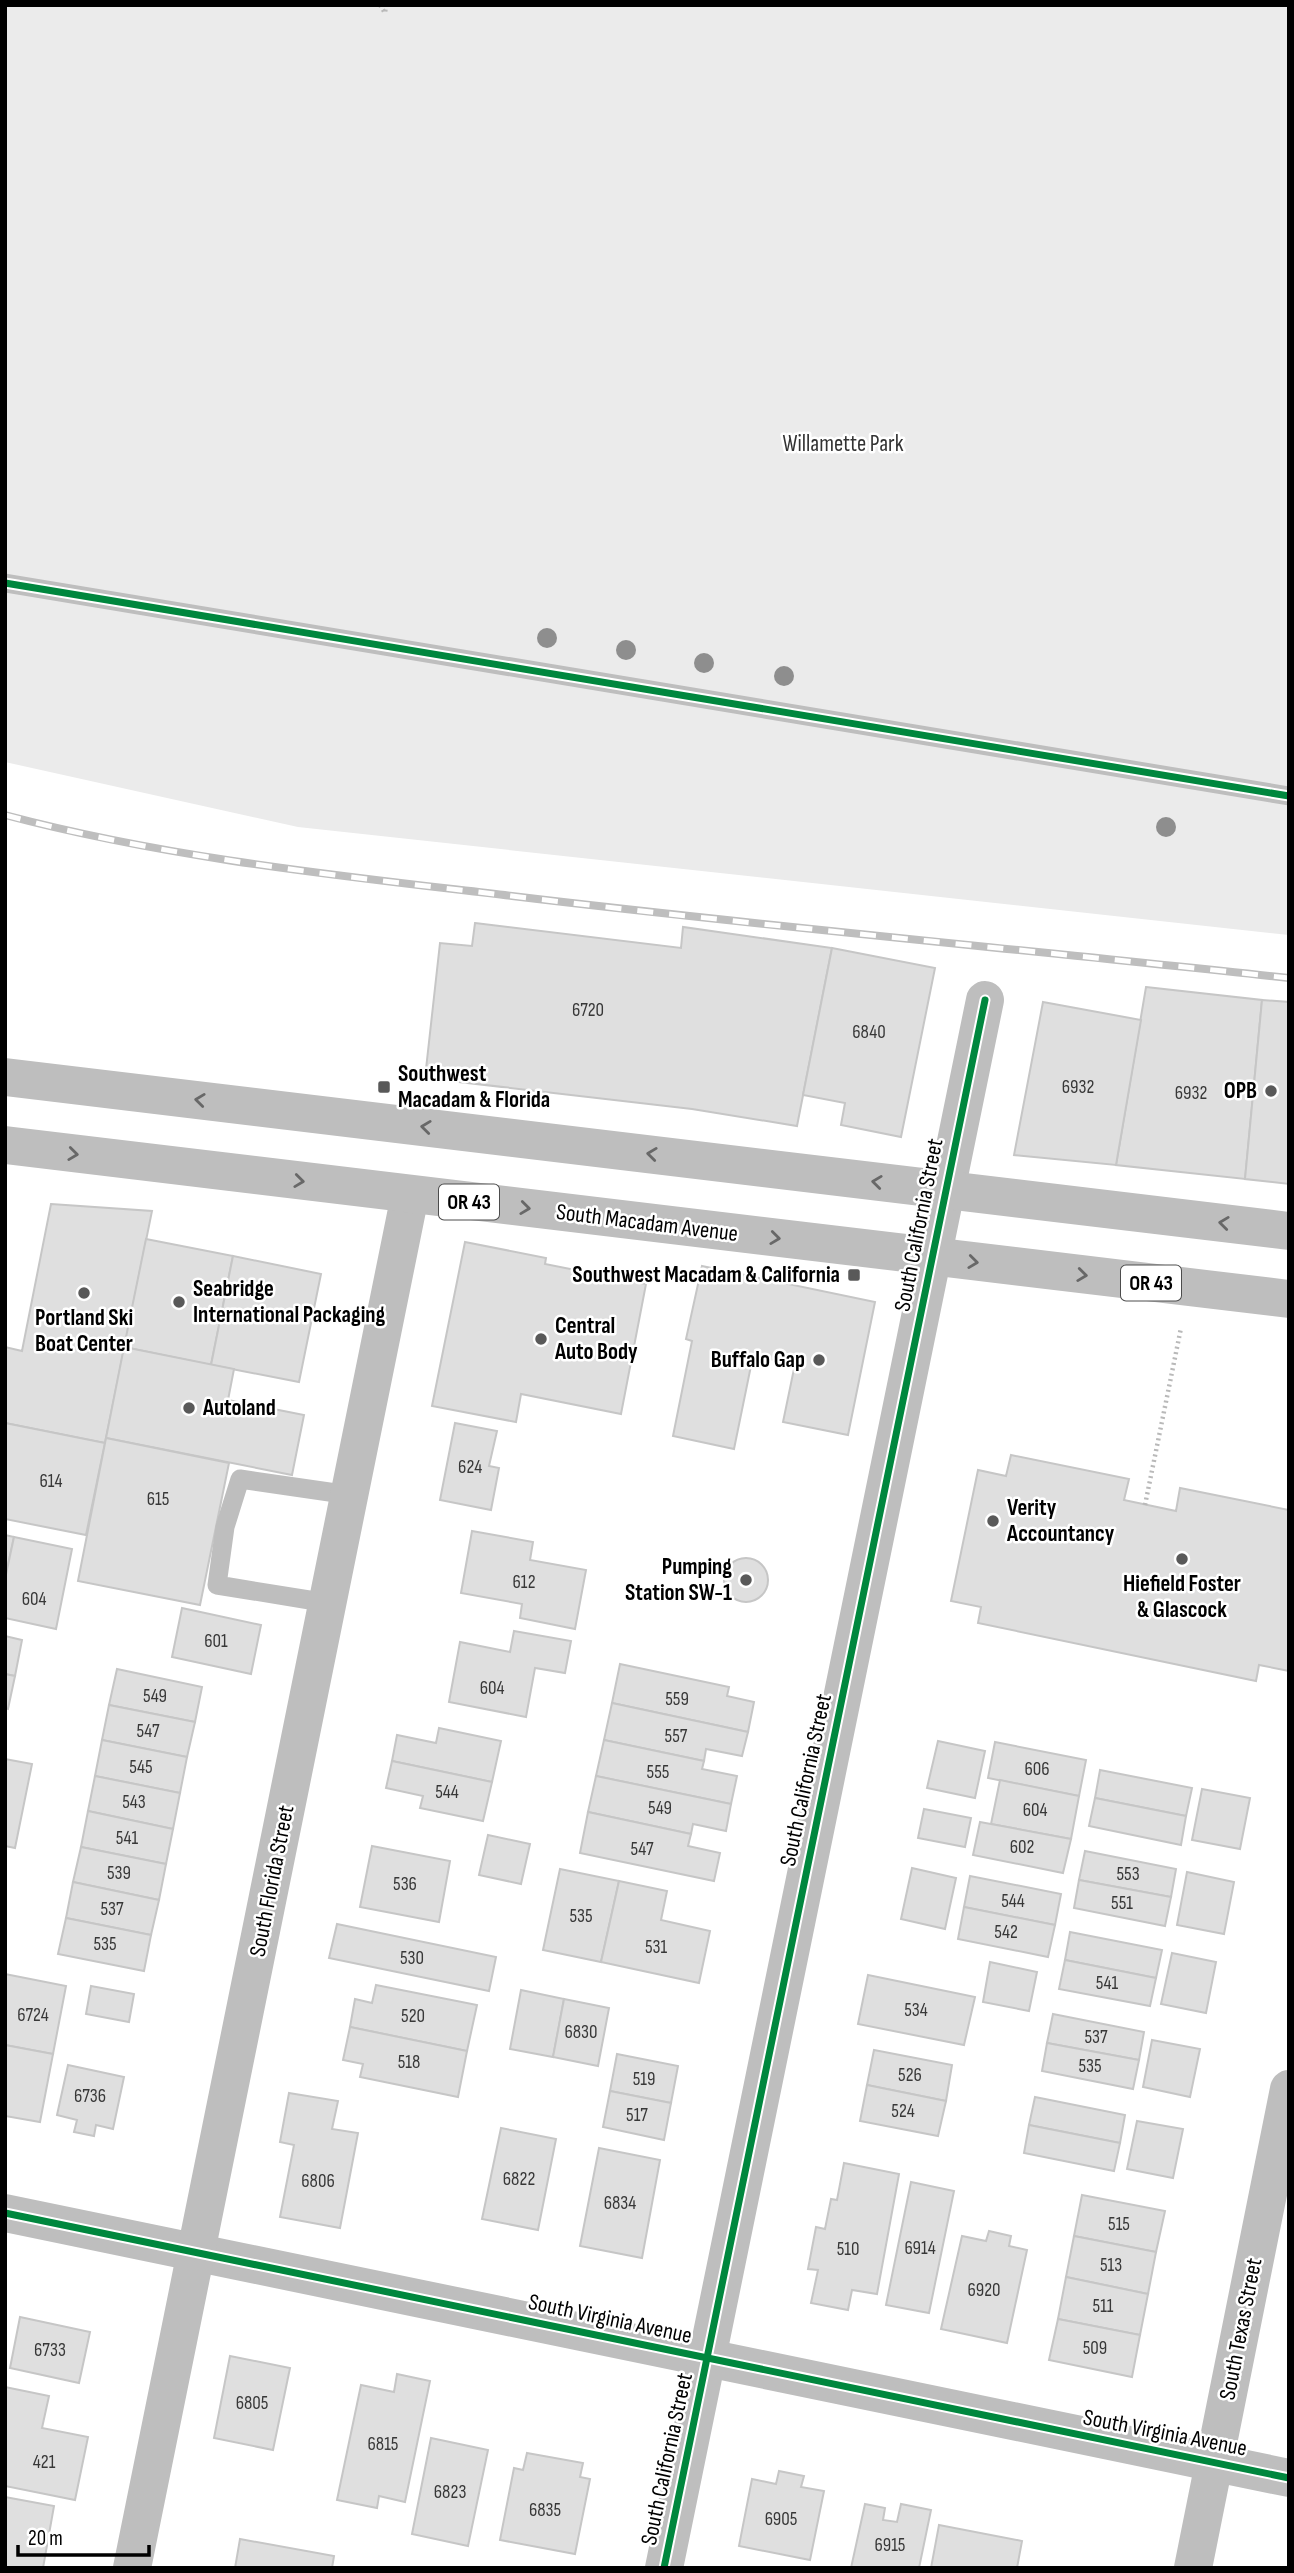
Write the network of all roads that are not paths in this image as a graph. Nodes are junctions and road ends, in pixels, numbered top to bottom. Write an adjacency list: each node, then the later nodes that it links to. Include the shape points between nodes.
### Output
1 (5, 583): 2 (lane)
2 (1289, 796)
3 (985, 1000): 6 (street, South California Street)
4 (5, 1077): 6 (street, one-way to 4)
5 (5, 1145): 7 (street, South Macadam Avenue / OR 43, one-way to 7)
6 (945, 1190): 8 (street, one-way to 6); 9 (street, South California Street)
7 (410, 1195): 9 (street, South Macadam Avenue / OR 43, one-way to 9); 11 (street, South Florida Street)
8 (1289, 1231)
9 (932, 1257): 10 (street, South Macadam Avenue / OR 43, one-way to 10); 16 (street, South California Street)
10 (1289, 1299)
11 (349, 1494): 12 (street, South Florida Street); 12 (lane, via 240,1479 225,1527 217,1585)
12 (328, 1603): 15 (street, South Florida Street)
13 (1289, 2090): 17 (street, South Texas Street)
14 (5, 2213): 15 (street, South Virginia Avenue)
15 (198, 2252): 16 (street, South Virginia Avenue); 19 (street, South Florida Street)
16 (707, 2359): 17 (street, South Virginia Avenue); 20 (street, South California Street)
17 (1214, 2463): 18 (street, South Virginia Avenue); 21 (street, South Texas Street)
18 (1289, 2478)
19 (132, 2568)
20 (664, 2568)
21 (1193, 2568)

